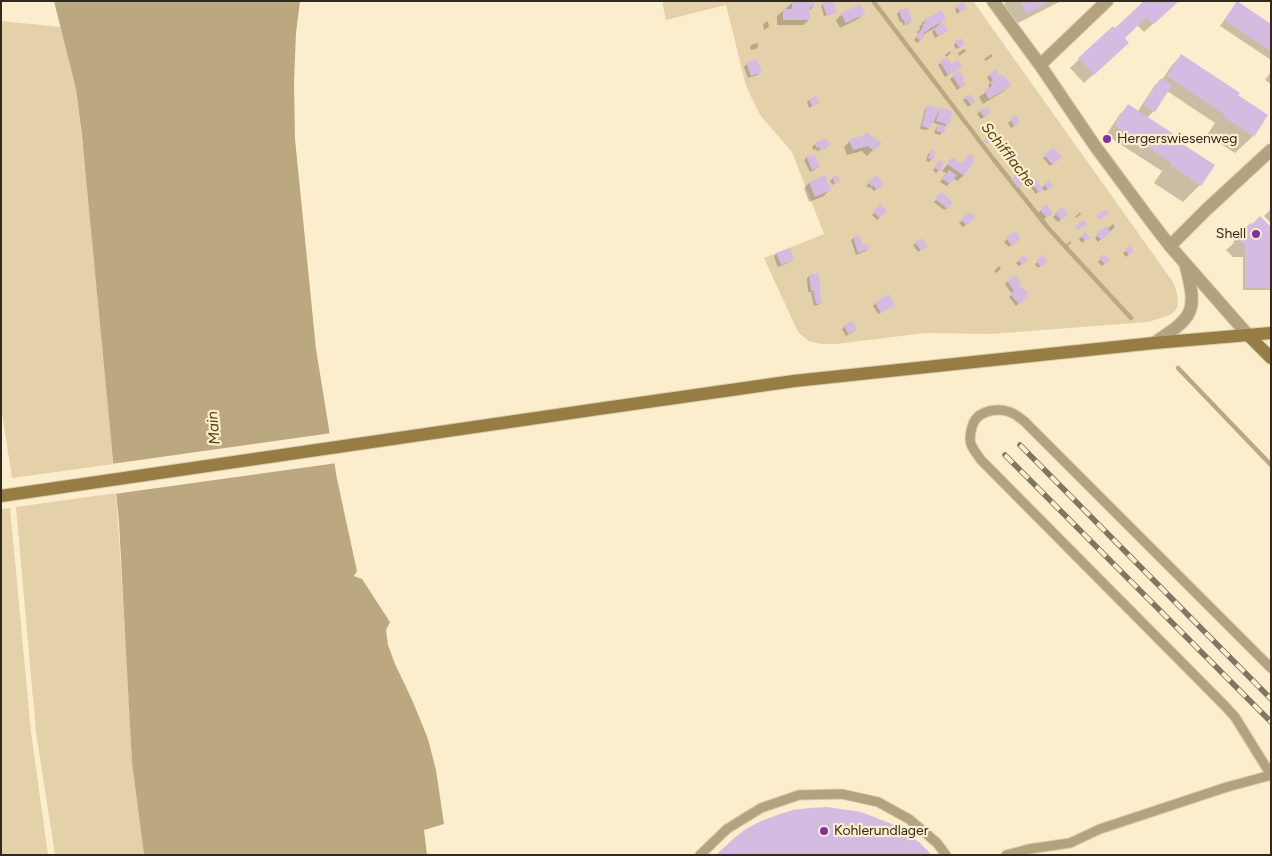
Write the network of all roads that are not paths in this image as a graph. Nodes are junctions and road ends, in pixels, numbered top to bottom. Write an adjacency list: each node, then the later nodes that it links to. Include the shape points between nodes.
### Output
1 (993, 1): 3 (street)
2 (1107, 1): 3 (street)
3 (1040, 65): 5 (street, via 1095,146)
4 (1271, 150): 5 (street)
5 (1170, 246): 6 (street)
6 (1184, 262): 8 (street); 9 (street, via 1192,293 1191,310 1178,326)
7 (1271, 333): 8 (main road)
8 (1248, 335): 9 (main road); 10 (main road)
9 (1154, 343): 11 (main road, via 794,381)
10 (1271, 358)
11 (1, 496)
12 (1271, 668): 13 (lane, via 1024,421 1001,410 990,410 974,421 970,442 981,460 1224,705)
13 (1271, 775): 16 (lane, via 1227,787 1070,843)
14 (700, 855): 15 (lane, via 727,828 761,808 799,795 842,794 878,802 909,819)
15 (946, 855)
16 (1006, 855)

